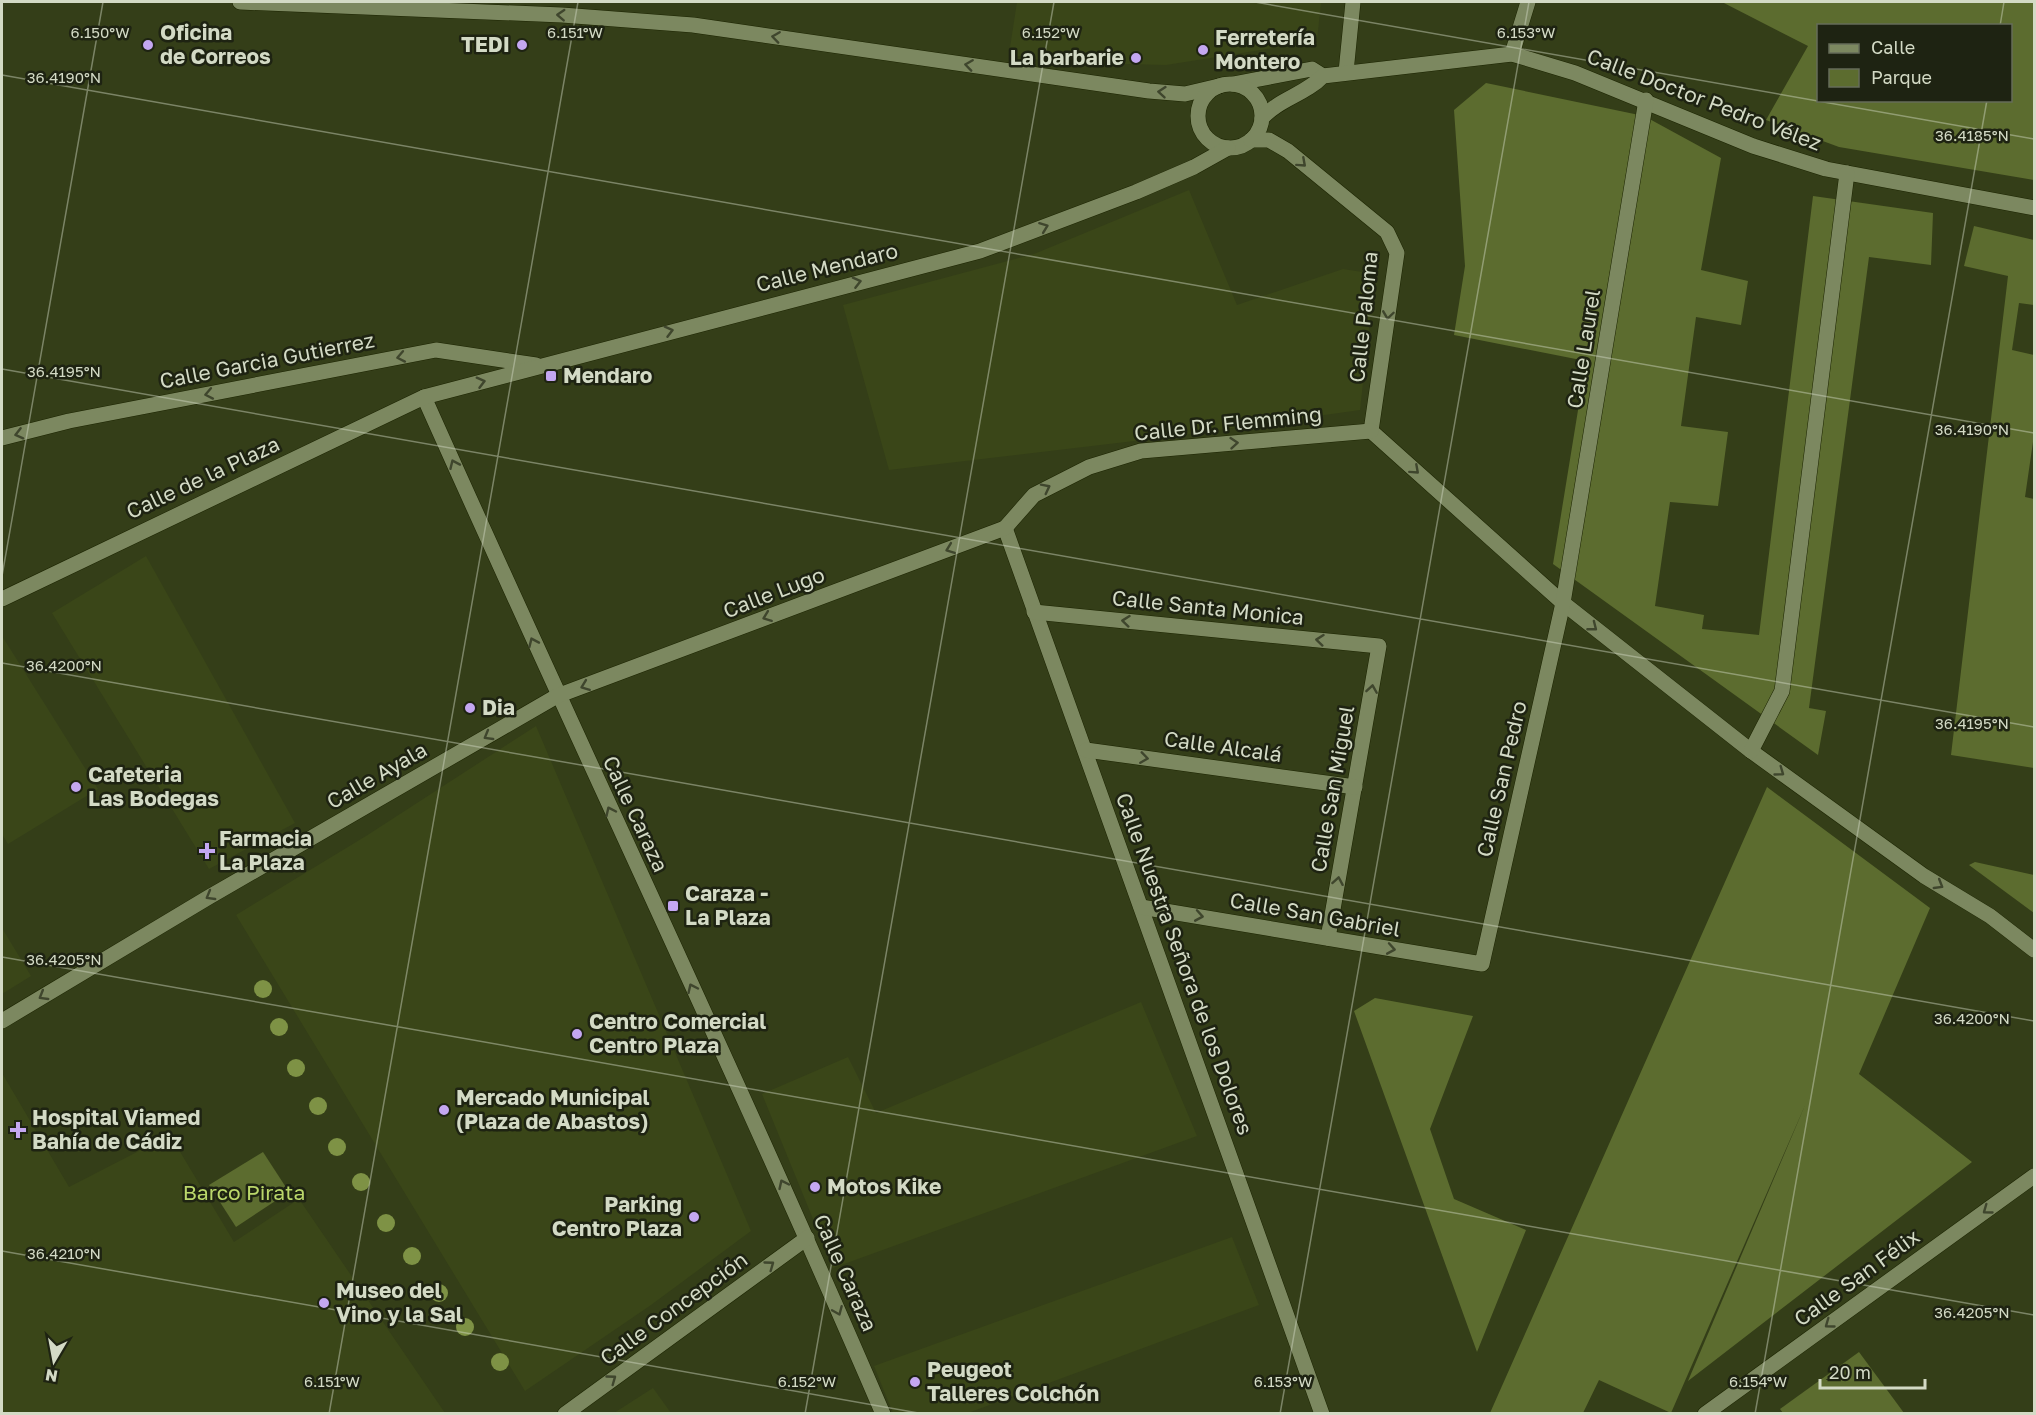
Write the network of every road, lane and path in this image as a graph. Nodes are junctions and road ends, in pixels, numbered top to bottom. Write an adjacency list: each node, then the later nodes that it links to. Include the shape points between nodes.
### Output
1 (240, 2): 7 (street, Calle Doctor Pedro Vélez, one-way to 1, via 1185,94 1149,91 693,25 562,15)
2 (1353, 2): 5 (street)
3 (1528, 2): 4 (street)
4 (1512, 54): 5 (street, Calle Doctor Pedro Vélez); 8 (street, Calle Doctor Pedro Vélez)
5 (1346, 72): 6 (street, Calle Doctor Pedro Vélez)
6 (1323, 76): 7 (street, Calle Doctor Pedro Vélez, via 1312,69); 9 (street, Calle Doctor Pedro Vélez)
7 (1225, 85): 9 (street, via 1250,91 1261,108); 11 (street, via 1203,99 1198,120 1208,140)
8 (1646, 100): 12 (street, Calle Doctor Pedro Vélez, via 1754,146); 20 (street, Calle Laurel)
9 (1262, 118): 10 (street)
10 (1251, 140): 11 (street); 16 (street, Calle Paloma, one-way to 16, via 1269,140 1288,151 1378,224 1393,242 1397,253)
11 (1228, 148): 14 (street, Calle Mendaro, one-way to 11, via 980,251 1136,192)
12 (1847, 173): 13 (street, Calle Doctor Pedro Vélez); 25 (street, via 1782,691)
13 (2034, 208)
14 (542, 366): 15 (street, Calle Mendaro, one-way to 14); 17 (street, Calle Garcia Gutierrez, one-way to 17, via 436,350 69,421)
15 (424, 397): 19 (street, Calle de la Plaza); 23 (street, Calle Caraza, one-way to 15)
16 (1371, 431): 18 (street, Calle Dr. Flemming, one-way to 16, via 1034,495 1089,467 1141,451); 20 (street, one-way to 20)
17 (2, 438)
18 (1005, 528): 21 (street, Calle Nuestra Señora de los Dolores); 23 (street, Calle Lugo, one-way to 23)
19 (2, 599)
20 (1563, 603): 25 (street, one-way to 25); 30 (street, Calle San Pedro)
21 (1034, 612): 22 (street, Calle Santa Monica, one-way to 21); 24 (street, Calle Nuestra Señora de los Dolores)
22 (1379, 646): 26 (street, Calle San Miguel, one-way to 22)
23 (557, 696): 31 (street, Calle Ayala, one-way to 31); 33 (street, Calle Caraza, one-way to 23)
24 (1086, 750): 26 (street, Calle Alcalá, one-way to 26); 27 (street, Calle Nuestra Señora de los Dolores)
25 (1751, 751): 29 (street, one-way to 29)
26 (1355, 787): 28 (street, Calle San Miguel, one-way to 26)
27 (1141, 907): 28 (street, Calle San Gabriel, one-way to 28); 36 (street, Calle Nuestra Señora de los Dolores)
28 (1328, 938): 30 (street, Calle San Gabriel, one-way to 30)
29 (2034, 950)
30 (1482, 964)
31 (2, 1021)
32 (2034, 1176): 37 (street, Calle San Félix, one-way to 37)
33 (807, 1238): 34 (street, Calle Concepción, one-way to 33); 35 (street, Calle Caraza, one-way to 35)
34 (565, 1413)
35 (883, 1413)
36 (1322, 1413)
37 (1705, 1413)

